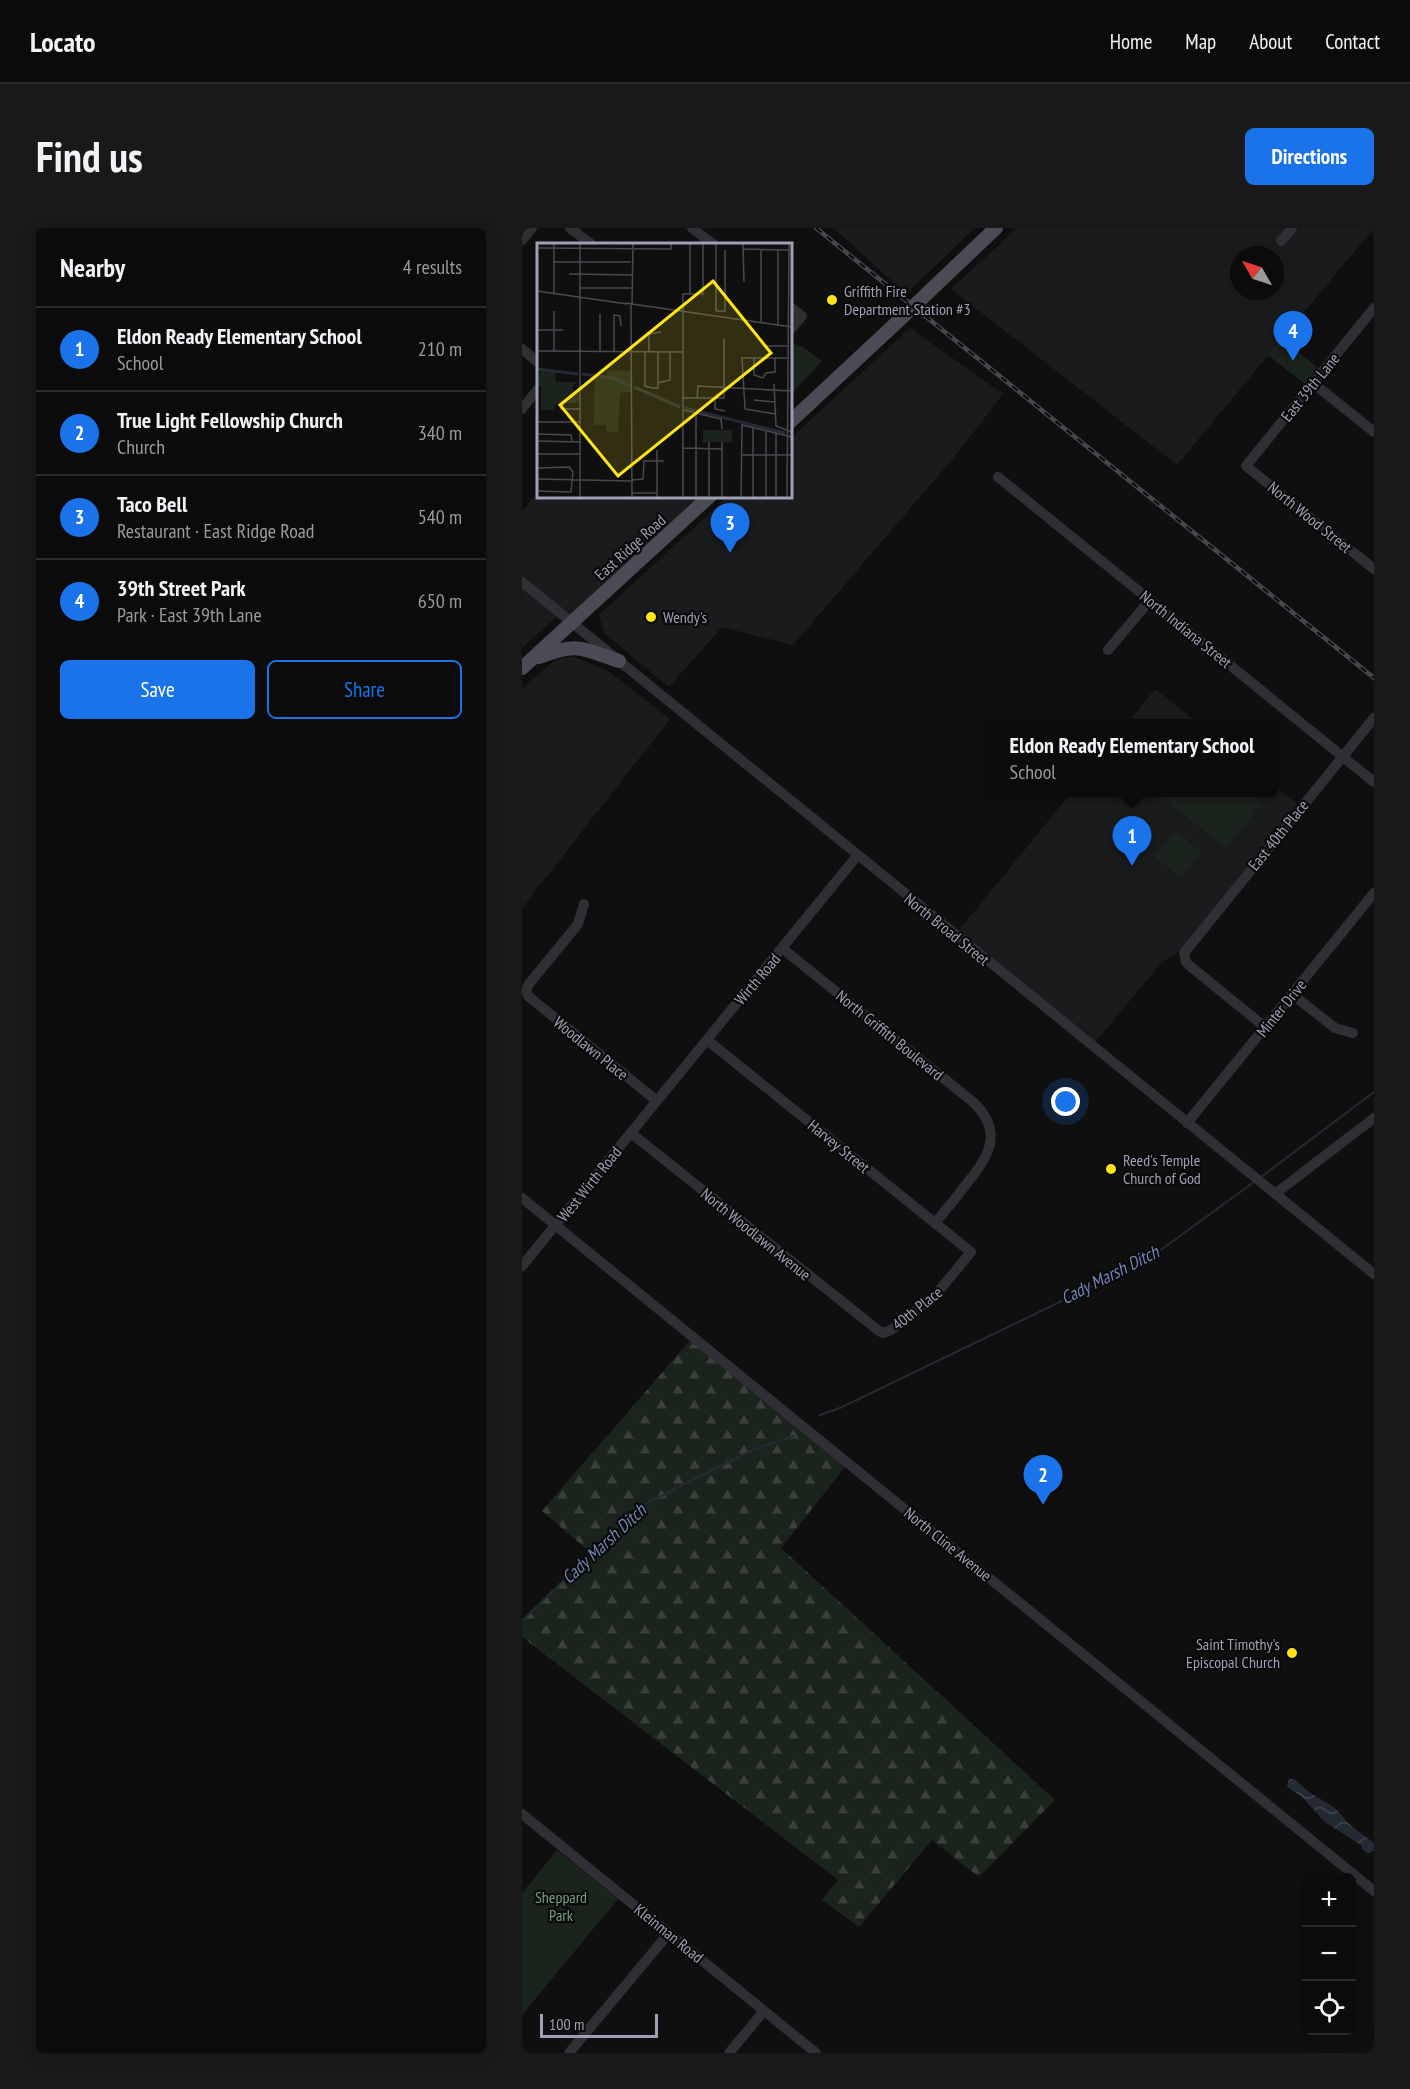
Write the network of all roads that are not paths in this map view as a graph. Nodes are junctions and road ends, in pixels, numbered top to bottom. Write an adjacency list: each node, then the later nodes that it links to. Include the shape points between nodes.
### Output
1 (532, 228): 6 (street)
2 (570, 228): 8 (street)
3 (693, 228): 9 (street)
4 (996, 228): 18 (main road, bridge)
5 (1292, 228): 7 (street)
6 (522, 240)
7 (1281, 241)
8 (590, 243)
9 (712, 243)
10 (792, 308): 12 (street, via 802,316)
11 (1374, 308): 15 (street, East 39th Lane)
12 (792, 328)
13 (522, 349): 14 (street)
14 (537, 361)
15 (1313, 383): 19 (street); 20 (street, East 39th Lane)
16 (537, 390): 17 (street)
17 (522, 409)
18 (792, 420)
19 (1374, 432)
20 (1246, 466): 23 (street, North Wood Street)
21 (998, 477): 25 (street, North Indiana Street)
22 (709, 498): 26 (main road, East Ridge Road)
23 (1374, 568)
24 (522, 582): 26 (street, North Broad Street)
25 (1150, 600): 27 (street); 31 (street, North Indiana Street)
26 (573, 623): 28 (street, North Broad Street); 29 (main road, East Ridge Road)
27 (1108, 650)
28 (619, 661): 29 (main road, via 578,647 564,648); 33 (street, North Broad Street)
29 (525, 665)
30 (1374, 718): 31 (street, East 40th Place)
31 (1343, 757): 32 (street, North Indiana Street); 38 (street, East 40th Place, via 1184,953 1190,966)
32 (1374, 782)
33 (857, 856): 36 (street, Wirth Road); 43 (street, North Broad Street)
34 (1374, 893): 37 (street, Minter Drive)
35 (584, 904): 41 (street, Woodlawn Place, via 578,924 528,984 527,993)
36 (783, 949): 40 (street, Wirth Road); 47 (street, North Griffith Boulevard, via 973,1102 984,1115 990,1128 987,1157)
37 (1292, 994): 38 (street, Minter Drive); 39 (street, via 1335,1028)
38 (1265, 1027): 43 (street, Minter Drive)
39 (1353, 1033)
40 (706, 1040): 41 (street, Wirth Road); 47 (street, Harvey Street)
41 (657, 1101): 44 (street, West Wirth Road)
42 (1374, 1118): 45 (street)
43 (1187, 1123): 45 (street, North Broad Street)
44 (631, 1133): 48 (street, West Wirth Road); 52 (street, North Woodlawn Avenue)
45 (1275, 1194): 51 (street, North Broad Street)
46 (522, 1198): 48 (street, North Cline Avenue)
47 (935, 1223): 49 (street, Harvey Street)
48 (555, 1225): 50 (street, West Wirth Road); 54 (street, North Cline Avenue)
49 (971, 1252): 52 (street, 40th Place, via 933,1298)
50 (522, 1266)
51 (1374, 1274)
52 (883, 1333)
53 (522, 1814): 55 (street, Kleinman Road)
54 (1374, 1891)
55 (669, 1933): 56 (street, Kleinman Road); 57 (street)
56 (764, 2011): 58 (street); 59 (street, Kleinman Road)
57 (569, 2053)
58 (729, 2053)
59 (816, 2053)

